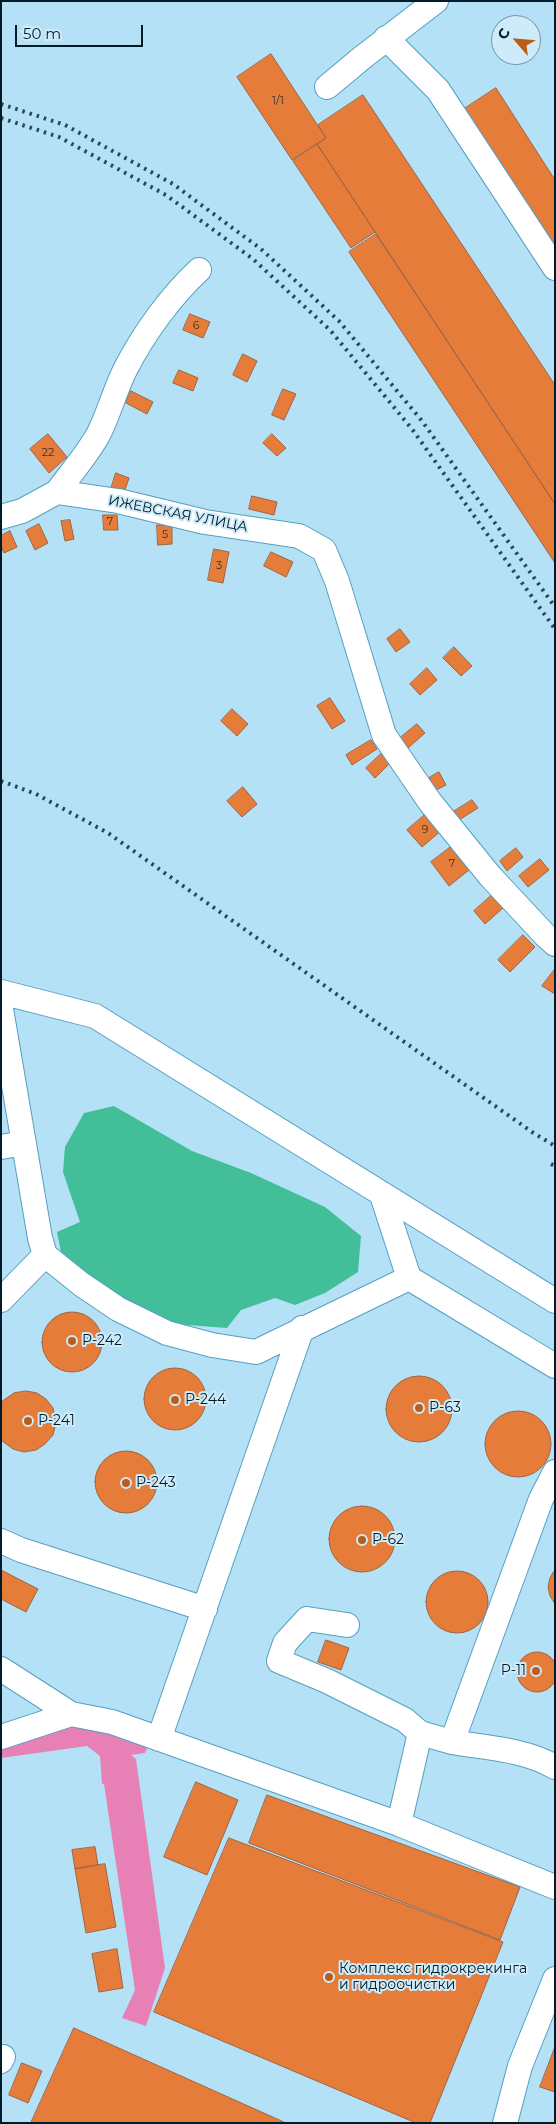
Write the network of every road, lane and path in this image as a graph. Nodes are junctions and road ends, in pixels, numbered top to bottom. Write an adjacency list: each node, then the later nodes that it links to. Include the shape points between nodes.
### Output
1 (432, 2): 2 (street)
2 (386, 38): 3 (street); 4 (street, via 438,90)
3 (327, 88)
4 (555, 268)
5 (199, 270): 6 (street, via 176,292 140,344 126,368 99,434)
6 (57, 492): 7 (street, via 22,511); 8 (street, ИЖЕВСКАЯ УЛИЦА, via 118,501 204,522 298,536 324,550 337,581 384,735 430,802 490,876)
7 (1, 517)
8 (555, 944)
9 (1, 992): 13 (street, via 95,1016)
10 (1, 1009): 11 (street)
11 (5, 1047): 12 (street)
12 (12, 1145): 14 (street)
13 (382, 1195): 15 (street); 17 (street)
14 (45, 1255): 16 (street); 18 (street, via 118,1309 167,1333 256,1352)
15 (409, 1278): 18 (street); 19 (street)
16 (1, 1300)
17 (555, 1302)
18 (302, 1328): 22 (street)
19 (555, 1366)
20 (555, 1472): 29 (street, via 542,1499)
21 (1, 1541): 22 (street, via 20,1550)
22 (205, 1609): 28 (street)
23 (347, 1625): 26 (street, via 306,1619 285,1643 279,1661 405,1720)
24 (1, 1669): 25 (street)
25 (70, 1714): 27 (street); 28 (street, via 112,1722)
26 (420, 1733): 29 (street); 31 (street)
27 (1, 1737)
28 (159, 1739): 31 (street)
29 (452, 1742): 30 (street, via 499,1748)
30 (555, 1767)
31 (399, 1824): 32 (street)
32 (555, 1887)
33 (555, 1979): 34 (street, via 520,2066)
34 (505, 2123)

